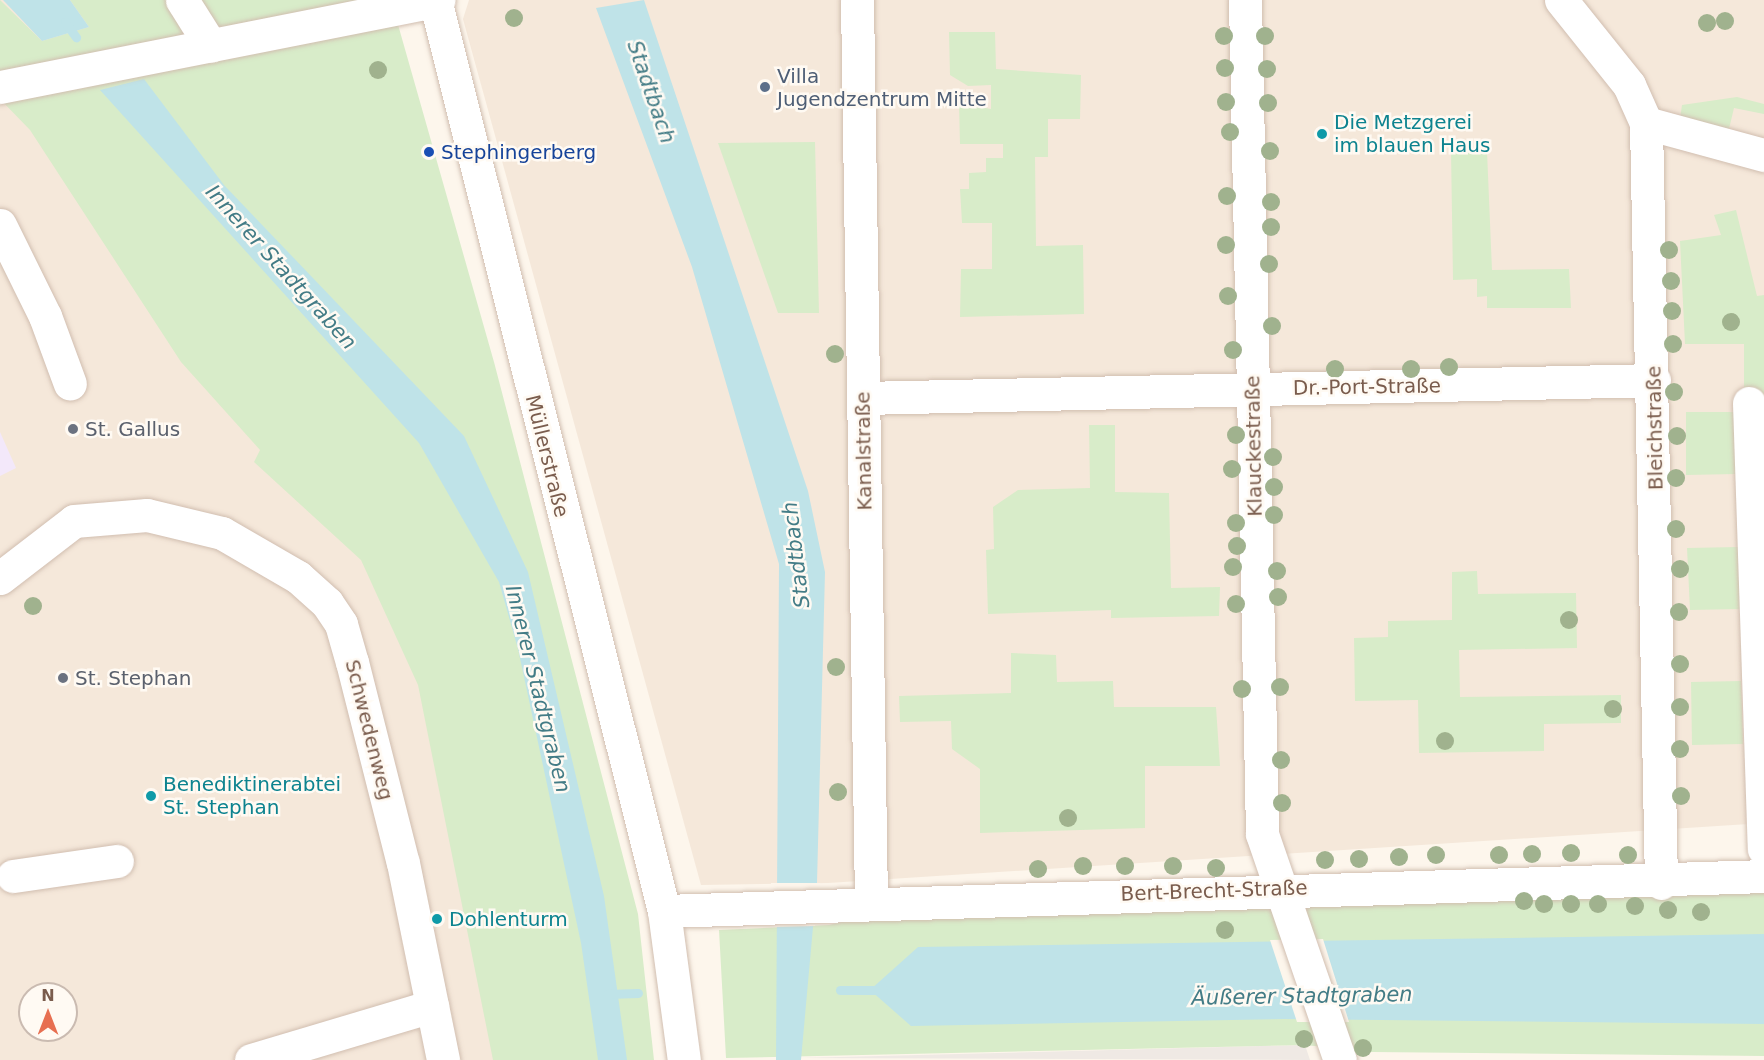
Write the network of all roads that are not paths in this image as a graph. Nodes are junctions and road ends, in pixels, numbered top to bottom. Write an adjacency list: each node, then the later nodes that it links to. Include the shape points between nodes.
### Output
1 (182, 0): 6 (street)
2 (436, 0): 6 (street); 24 (street, Müllerstraße)
3 (857, 0): 14 (street, Kanalstraße)
4 (1245, 0): 13 (street, Klauckestraße)
5 (1561, 0): 8 (street, Bleichstraße, via 1629,85)
6 (211, 46): 7 (street)
7 (0, 87)
8 (1646, 123): 9 (street); 11 (street, Bleichstraße)
9 (1764, 155)
10 (0, 225): 12 (street, via 45,316)
11 (1654, 380): 13 (street, Dr.-Port-Straße); 21 (street, Bleichstraße)
12 (70, 384)
13 (1252, 390): 14 (street, Dr.-Port-Straße); 22 (street, Klauckestraße, via 1262,834)
14 (863, 398): 23 (street, Kanalstraße)
15 (1749, 404): 17 (street)
16 (0, 578): 25 (street, Schwedenweg, via 74,521 147,515 222,533 298,577 341,624)
17 (1764, 849)
18 (117, 861): 19 (street)
19 (13, 876)
20 (1764, 876): 21 (street, Bert-Brecht-Straße)
21 (1661, 883): 22 (street, Bert-Brecht-Straße)
22 (1283, 888): 23 (street, Bert-Brecht-Straße); 26 (street, Klauckestraße)
23 (871, 903): 24 (street, Bert-Brecht-Straße)
24 (664, 911): 29 (street, Müllerstraße)
25 (432, 1005): 27 (street); 28 (street, Schwedenweg)
26 (1336, 1050)
27 (251, 1060)
28 (443, 1060)
29 (684, 1060)

